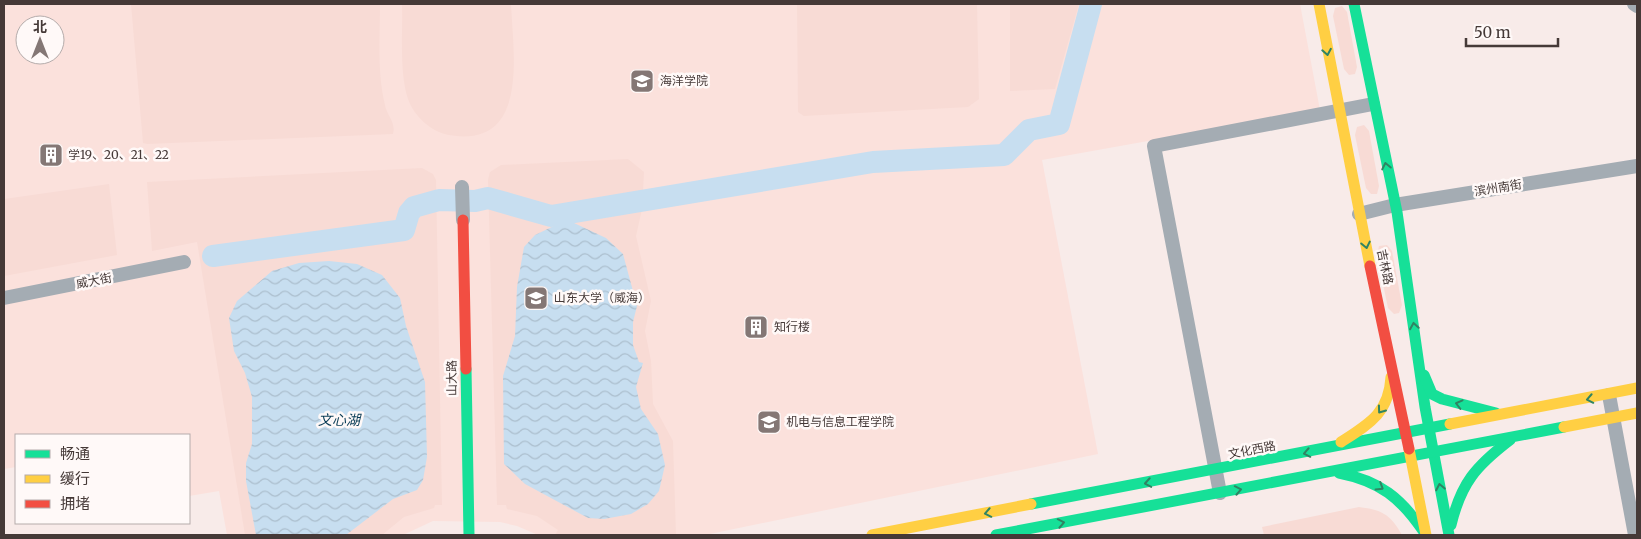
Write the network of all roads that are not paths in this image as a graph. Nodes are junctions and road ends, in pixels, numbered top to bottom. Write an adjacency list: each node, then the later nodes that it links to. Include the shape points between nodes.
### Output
1 (1319, 4): 6 (main road, 吉林路, one-way to 6)
2 (1354, 4): 5 (main road, 吉林路)
3 (1634, 4): 4 (street)
4 (1637, 6)
5 (1373, 104): 6 (street); 9 (main road, 吉林路, one-way to 5)
6 (1337, 112): 10 (main road, 吉林路); 27 (street, via 1154,146)
7 (1637, 166): 9 (street, 滨州南街)
8 (462, 187): 11 (street)
9 (1395, 204): 10 (street, 滨州南街); 14 (main road, 吉林路, one-way to 9)
10 (1359, 214): 15 (main road, 吉林路, one-way to 15)
11 (463, 220): 30 (main road, 山大路)
12 (184, 262): 13 (street, 威大街)
13 (4, 298)
14 (1419, 362): 19 (main road, one-way to 14, via 1454,403 1432,394); 21 (main road, 吉林路)
15 (1390, 364): 22 (main road, 吉林路); 24 (main road, one-way to 24, via 1391,392 1382,412)
16 (1637, 388): 17 (main road, 文化西路)
17 (1609, 395): 19 (main road, 文化西路, one-way to 19); 20 (street)
18 (1637, 413): 20 (main road)
19 (1506, 415): 21 (main road, 文化西路)
20 (1614, 419): 23 (main road); 35 (street)
21 (1429, 428): 22 (main road, 文化西路); 25 (main road, 吉林路)
22 (1407, 433): 24 (main road, 文化西路); 26 (main road, 吉林路)
23 (1513, 438): 25 (main road); 34 (main road, via 1490,455 1466,480 1456,498)
24 (1332, 448): 27 (main road, 文化西路, one-way to 27)
25 (1434, 453): 26 (main road); 34 (main road, 吉林路, one-way to 25)
26 (1411, 457): 28 (main road); 33 (main road, 吉林路)
27 (1217, 471): 29 (street); 31 (main road, 文化西路, one-way to 31)
28 (1334, 472): 29 (main road, one-way to 28); 33 (main road, one-way to 33, via 1370,481 1390,494 1416,519)
29 (1220, 493): 32 (main road, one-way to 29)
30 (469, 535)
31 (872, 535)
32 (996, 535)
33 (1426, 535)
34 (1449, 535)
35 (1635, 535)

